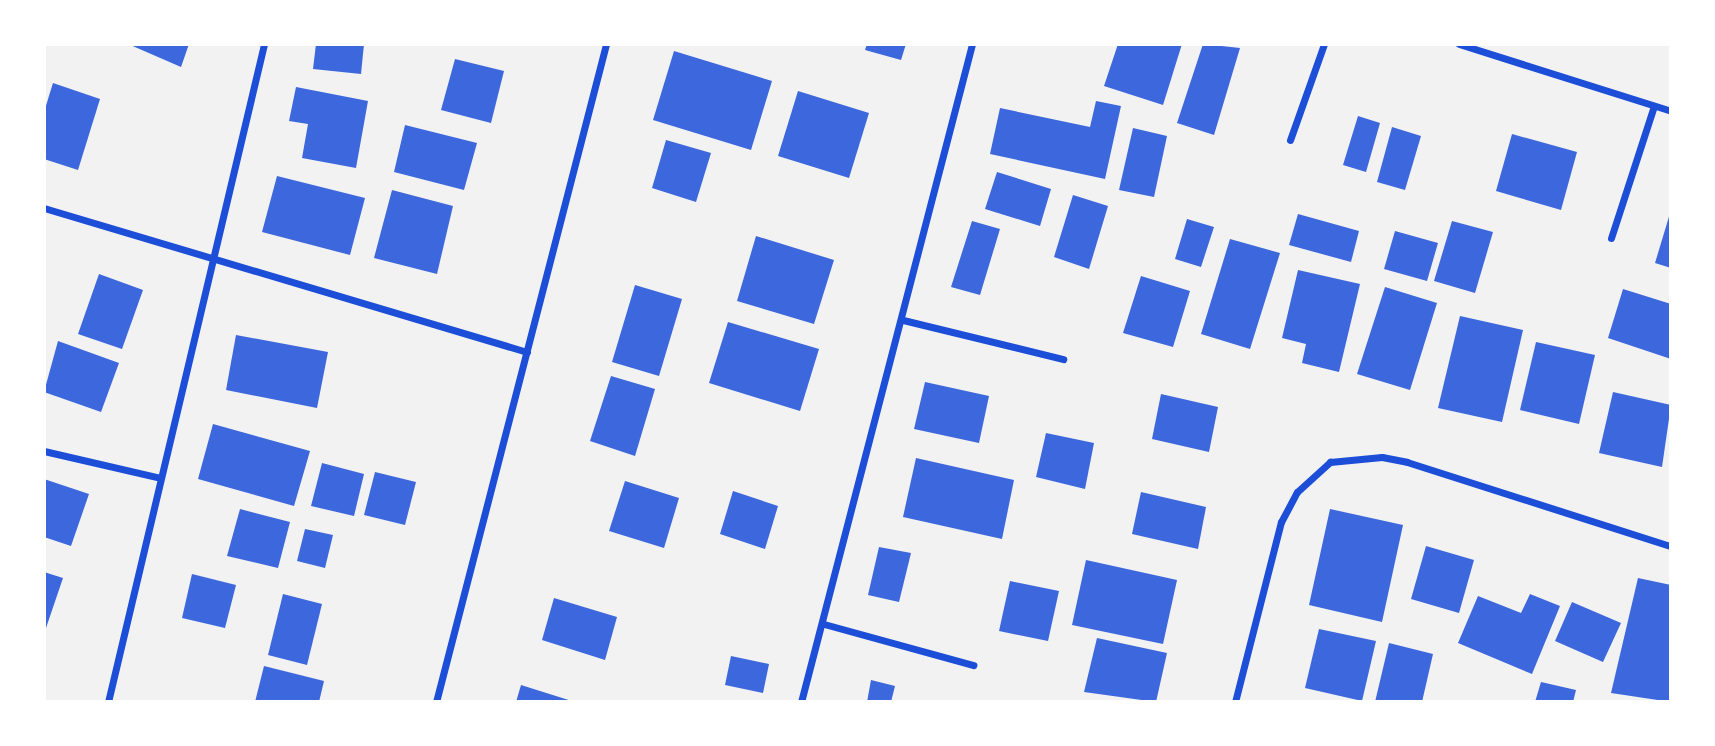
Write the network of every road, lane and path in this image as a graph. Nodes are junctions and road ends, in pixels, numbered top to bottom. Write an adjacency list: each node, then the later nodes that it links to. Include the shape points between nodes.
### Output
1 (264, 44): 11 (street)
2 (606, 44): 13 (street)
3 (972, 44): 12 (street)
4 (1324, 44): 8 (street)
5 (1459, 44): 6 (street)
6 (1654, 106): 7 (street); 10 (street)
7 (1671, 111)
8 (1290, 140)
9 (44, 208): 11 (street)
10 (1611, 238)
11 (209, 261): 13 (street); 16 (street)
12 (903, 320): 14 (street); 18 (street)
13 (527, 352): 21 (street)
14 (1063, 359)
15 (44, 451): 16 (street)
16 (158, 477): 20 (street)
17 (1671, 546): 23 (street, via 1407,462 1382,457 1331,462 1297,492 1280,522)
18 (824, 624): 19 (street); 22 (street)
19 (973, 665)
20 (108, 702)
21 (436, 702)
22 (802, 702)
23 (1235, 702)

